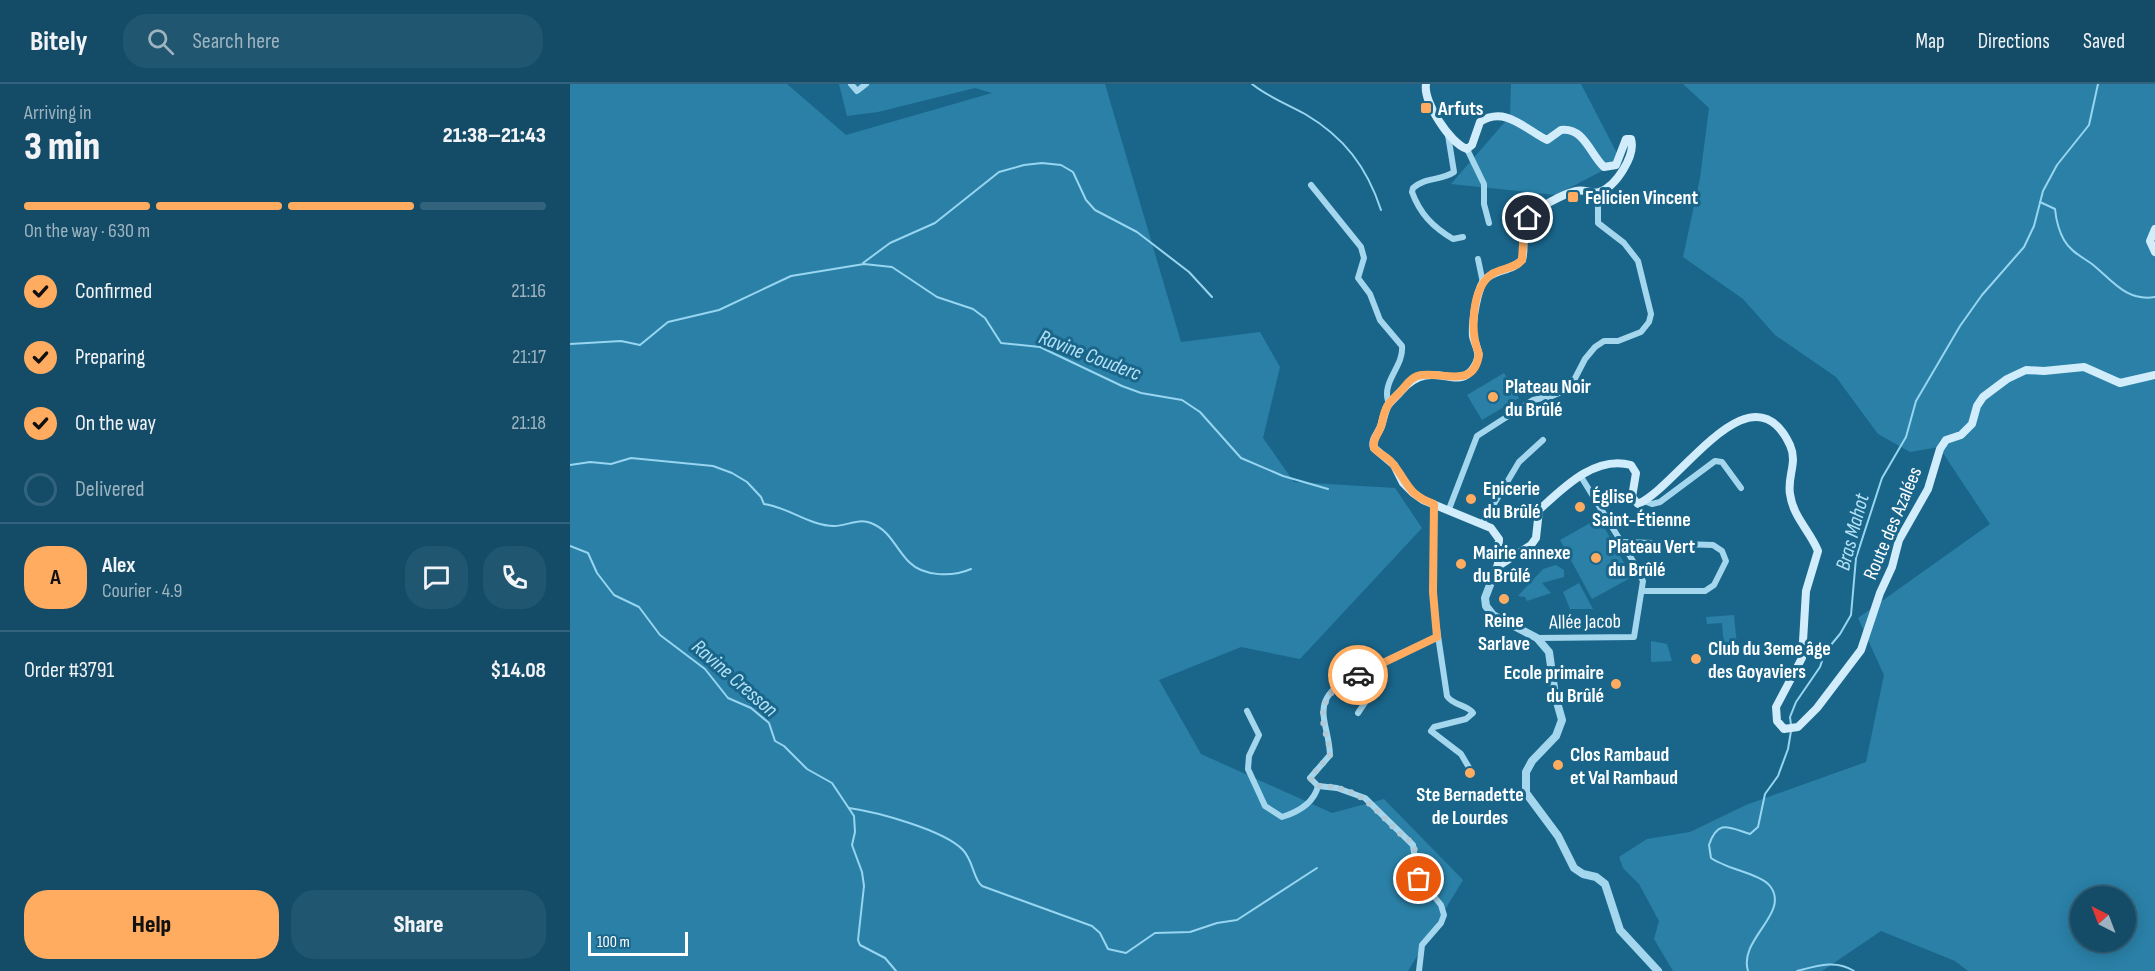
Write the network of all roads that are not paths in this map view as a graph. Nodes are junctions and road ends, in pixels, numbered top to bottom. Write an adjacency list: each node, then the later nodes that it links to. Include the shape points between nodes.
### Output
1 (851, 84): 2 (street, via 857,91)
2 (866, 84)
3 (1426, 84): 4 (main road, via 1428,102)
4 (1443, 124): 5 (main road); 10 (street, via 1450,141 1454,172 1422,182 1412,192 1434,227 1453,239)
5 (1467, 149): 7 (main road, via 1480,122 1497,117 1523,123 1547,140 1561,130 1573,132 1604,167 1616,165 1623,142 1630,139 1631,150 1625,165 1617,178); 8 (street, via 1484,184)
6 (1311, 185): 15 (street, via 1361,247 1364,254 1358,278 1370,294 1380,320 1402,346 1401,358 1387,389)
7 (1598, 193): 13 (main road, via 1571,193 1528,218 1524,255 1519,264 1497,271); 21 (street, via 1598,223 1624,243 1640,264 1651,314 1649,322 1629,338 1604,341 1595,347 1574,384 1565,391 1533,400 1477,436)
8 (1489, 223)
9 (2155, 229): 11 (main road, via 2150,241)
10 (1463, 237)
11 (2155, 252)
12 (1478, 259): 13 (street)
13 (1483, 283): 15 (main road, via 1473,331 1479,354 1472,369 1461,377 1417,376)
14 (2155, 375): 19 (main road, Route des Azalées, via 2120,383 2084,367 2026,370 1983,397 1972,424 1961,435 1946,440 1940,449 1928,489 1899,540 1861,650 1803,723 1788,730 1777,721 1778,699 1803,658 1806,591 1818,551 1791,500 1794,463 1789,444 1773,422 1761,415 1751,416 1719,432)
15 (1388, 401): 20 (main road, via 1373,446 1394,465 1407,488)
16 (1543, 440): 22 (street, via 1519,462)
17 (1580, 475): 19 (main road, via 1612,462 1631,465 1636,473 1632,497 1638,504); 23 (street, Allée Jacob); 24 (main road, via 1539,510 1537,536 1531,544 1508,562)
18 (1741, 488): 19 (street, via 1722,462 1715,461 1660,502)
19 (1644, 501)
20 (1434, 504): 21 (main road); 26 (street)
21 (1449, 509): 22 (main road)
22 (1482, 524): 24 (main road, via 1499,539)
23 (1622, 542): 25 (street, Allée Jacob, via 1641,575); 25 (street, via 1713,545 1722,551 1726,561 1714,585 1705,591)
24 (1498, 564): 27 (street, via 1485,598 1488,610)
25 (1642, 591): 27 (street, Allée Jacob, via 1634,637)
26 (1437, 637): 28 (street); 31 (street, via 1447,696 1473,713 1431,731 1461,754)
27 (1536, 638): 34 (street, via 1549,652 1562,720 1560,730 1526,772 1526,793 1564,845 1574,868 1605,884 1620,930)
28 (1368, 671): 30 (street, via 1368,698); 32 (street, via 1341,683 1326,701 1322,716 1331,753 1311,775)
29 (1247, 711): 32 (street, via 1259,735 1249,756 1248,769 1265,806 1282,817 1292,814 1314,798)
30 (1358, 713)
31 (1472, 771)
32 (1318, 786): 33 (street, via 1365,798 1413,845 1417,875 1441,905 1444,915 1442,923 1422,945)
33 (1419, 971)
34 (1658, 971)

